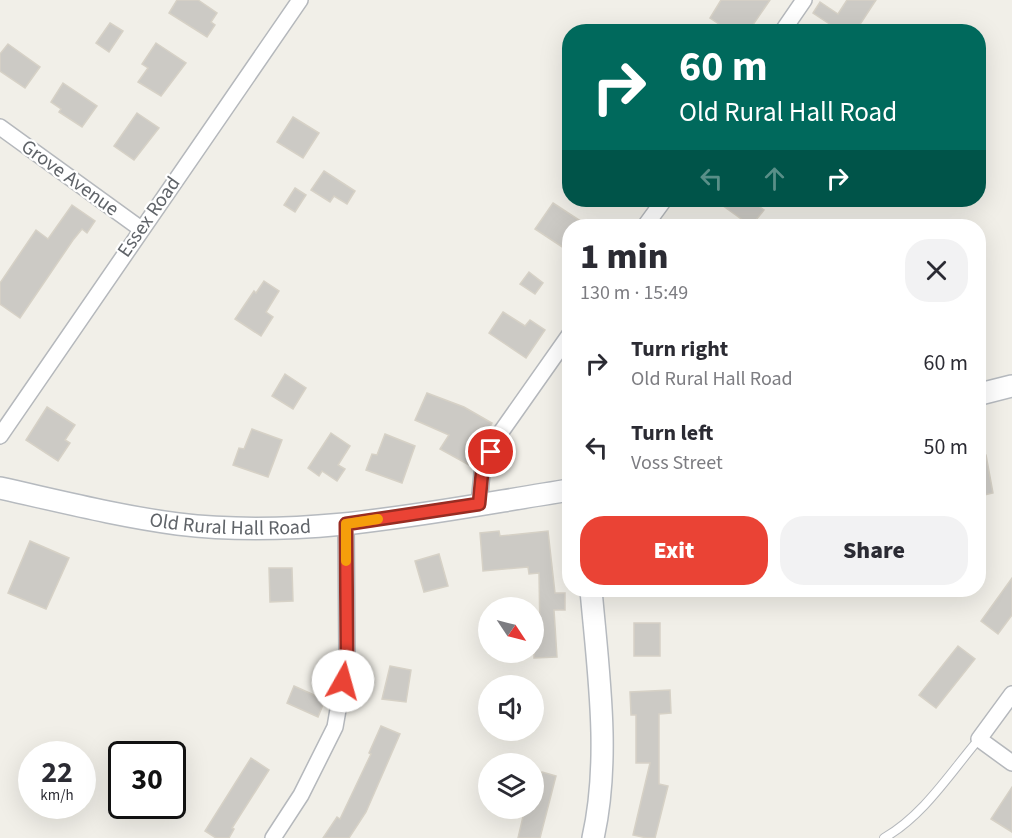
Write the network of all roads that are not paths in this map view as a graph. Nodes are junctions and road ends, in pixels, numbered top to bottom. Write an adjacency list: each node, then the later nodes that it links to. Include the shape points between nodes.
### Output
1 (300, 0): 5 (street, Essex Road)
2 (804, 0): 3 (street)
3 (788, 24)
4 (0, 127): 5 (street, Grove Avenue)
5 (141, 229): 9 (street, Essex Road)
6 (562, 345): 12 (street, via 501,432 482,473)
7 (1012, 386): 8 (main road)
8 (986, 392)
9 (0, 436)
10 (0, 488): 13 (main road, Old Rural Hall Road, via 179,524)
11 (562, 491): 12 (main road, Old Rural Hall Road)
12 (479, 504): 13 (main road, Old Rural Hall Road)
13 (346, 524): 18 (street, via 347,658 335,727 301,795)
14 (591, 597): 19 (main road, via 601,740)
15 (1012, 694): 16 (street)
16 (979, 739): 17 (street); 20 (lane, via 903,827)
17 (1012, 763)
18 (273, 838)
19 (593, 838)
20 (884, 838)

